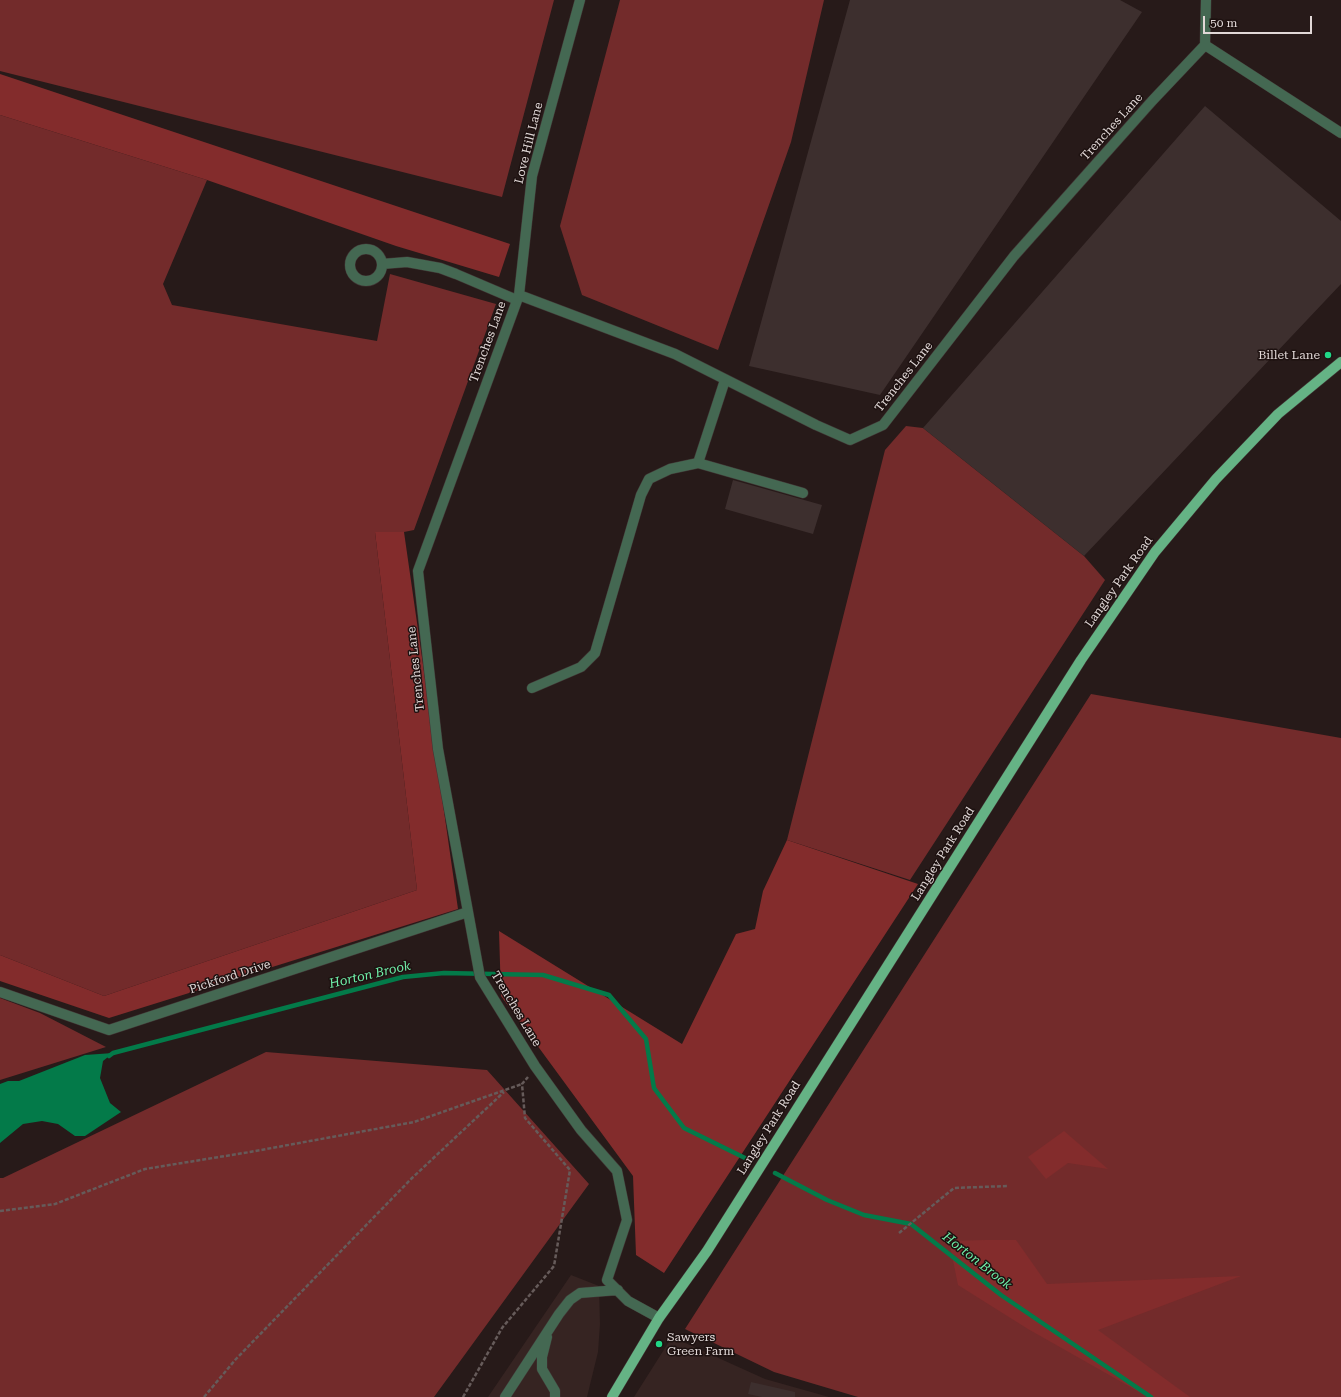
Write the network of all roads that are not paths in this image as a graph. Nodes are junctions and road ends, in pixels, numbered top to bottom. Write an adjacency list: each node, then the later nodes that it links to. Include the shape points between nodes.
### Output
1 (580, 0): 6 (street, Love Hill Lane, via 532,176)
2 (1206, 0): 3 (street)
3 (1204, 45): 4 (street); 8 (street, Trenches Lane, via 1014,256 883,425 850,440)
4 (1341, 133)
5 (382, 264): 6 (street, via 407,262 440,268)
6 (518, 297): 8 (street, Trenches Lane, via 675,354); 12 (street, Trenches Lane, via 418,571 438,749)
7 (1341, 362): 15 (main road, Langley Park Road, via 1278,414 1216,478 1155,552 1081,660 707,1250)
8 (725, 380): 9 (street)
9 (698, 463): 10 (street); 11 (street, via 670,469 649,479 640,495 595,653 581,667)
10 (803, 493)
11 (532, 688)
12 (468, 912): 13 (street, Pickford Drive, via 109,1030); 14 (street, Trenches Lane, via 479,973 535,1066 581,1130 617,1171 627,1220 607,1280)
13 (0, 992)
14 (618, 1290): 15 (street, Trenches Lane, via 628,1301); 16 (street, via 580,1293 570,1300)
15 (659, 1318): 19 (main road, Langley Park Road)
16 (549, 1329): 17 (street); 18 (street, via 542,1357 542,1369 555,1391)
17 (505, 1397)
18 (555, 1397)
19 (612, 1397)

